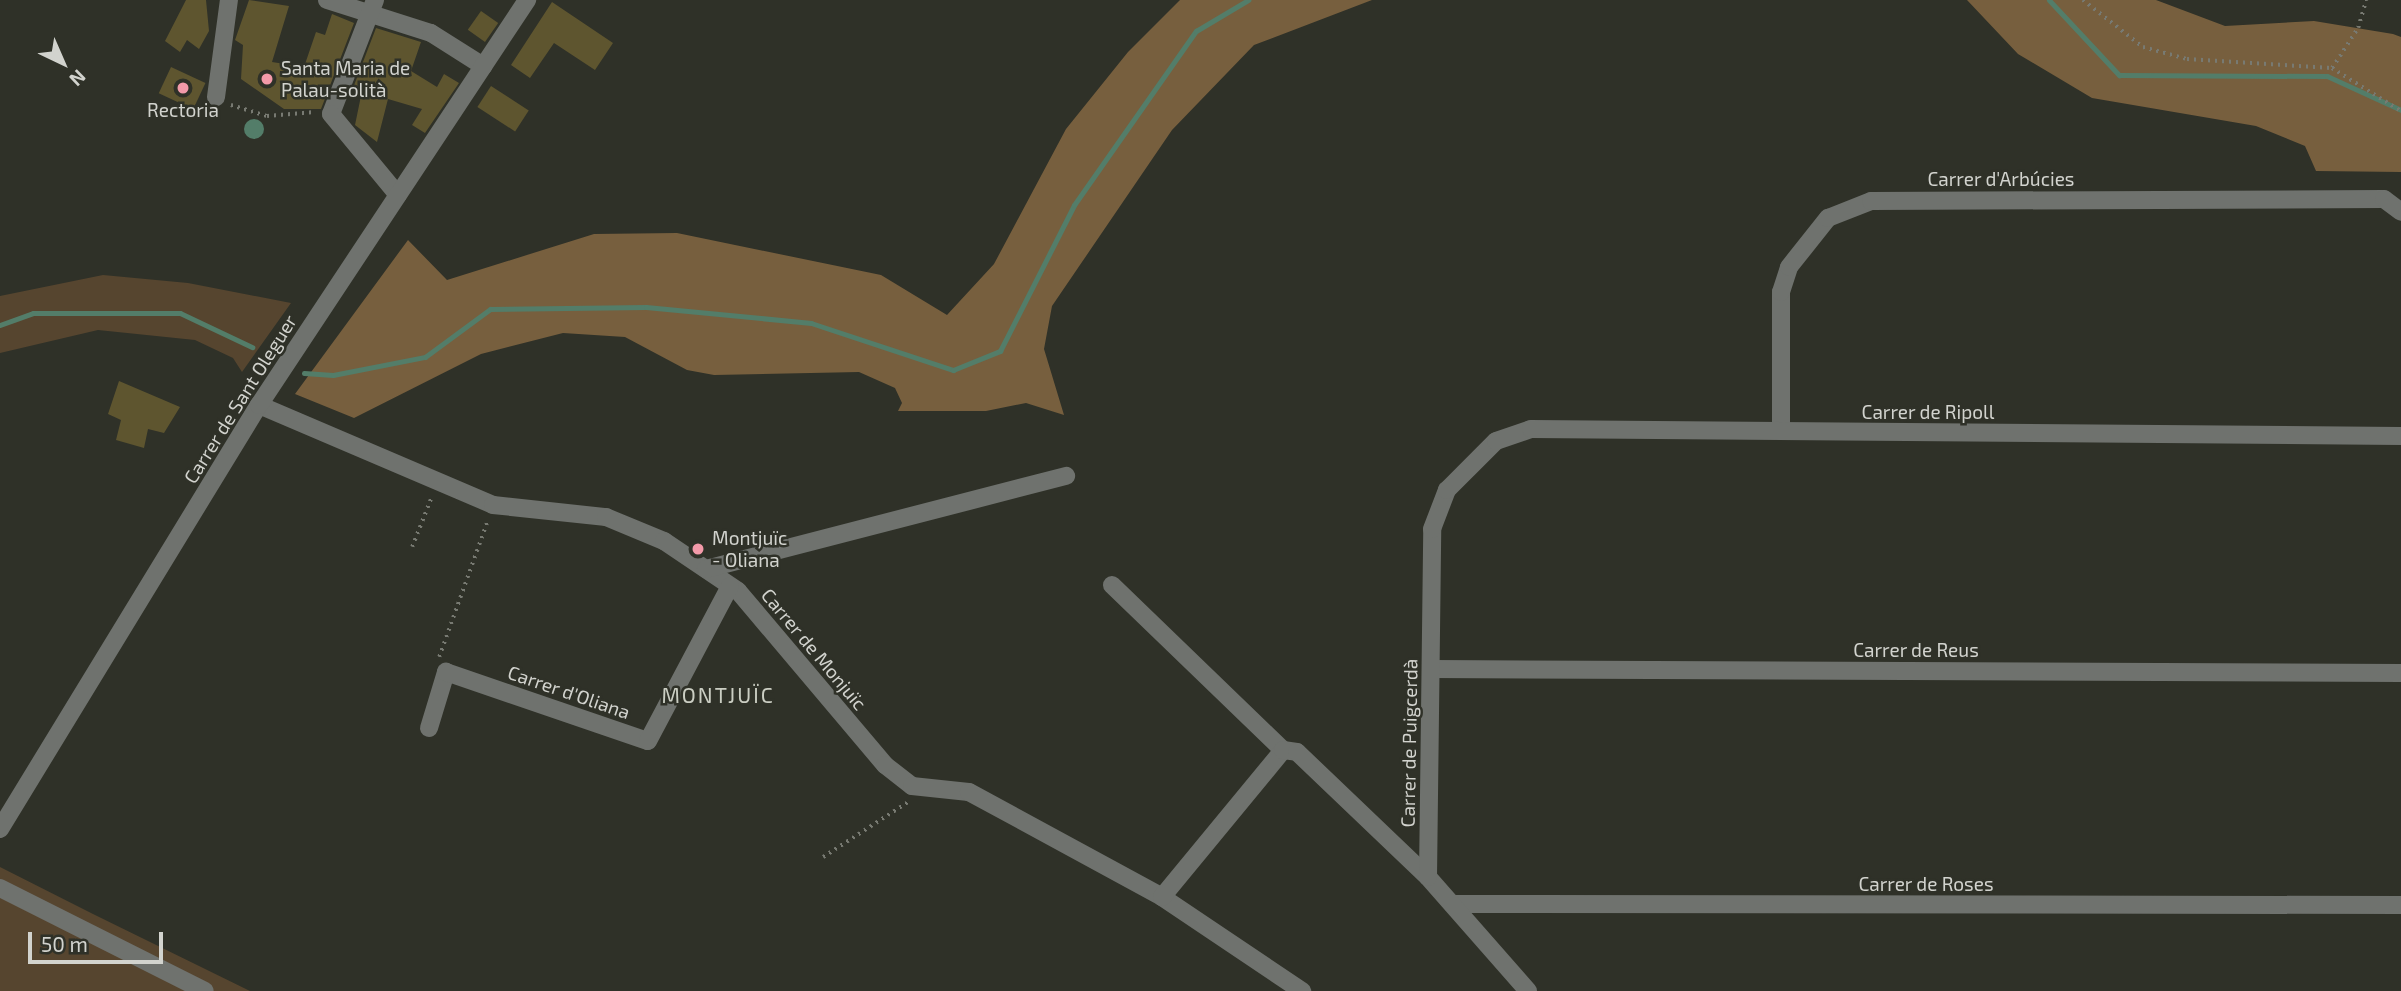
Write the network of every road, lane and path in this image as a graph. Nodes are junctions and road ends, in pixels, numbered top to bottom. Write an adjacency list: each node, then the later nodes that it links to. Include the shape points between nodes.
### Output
1 (229, 0): 9 (street)
2 (327, 0): 6 (street)
3 (527, 0): 7 (street, Carrer de Sant Oleguer)
4 (2083, 0): 8 (path, via 2143,47 2187,59)
5 (2366, 0): 8 (path, via 2358,28)
6 (373, 5): 7 (street, via 431,33); 11 (street)
7 (483, 66): 12 (street, Carrer de Sant Oleguer)
8 (2332, 68): 10 (path)
9 (216, 97): 11 (path, via 267,116)
10 (2401, 111)
11 (331, 114): 12 (street)
12 (398, 195): 14 (street, Carrer de Sant Oleguer)
13 (2401, 212): 15 (street, Carrer d'Arbúcies, via 2384,199 1871,201 1828,218 1789,267 1781,292)
14 (259, 405): 19 (street, Carrer de Monjuïc); 31 (street, Carrer de Sant Oleguer)
15 (1781, 431): 16 (street, Carrer de Ripoll); 17 (street, Carrer de Ripoll, via 1531,429 1496,441)
16 (2401, 436)
17 (1465, 466): 25 (street, Carrer de Puigcerdà, via 1447,490 1432,529)
18 (1066, 476): 22 (street)
19 (438, 481): 20 (street, Carrer de Monjuïc); 21 (path)
20 (493, 505): 22 (street, Carrer de Monjuïc, via 606,517 664,541); 26 (path, via 437,663)
21 (412, 547)
22 (706, 569): 24 (street, Carrer de Monjuïc)
23 (1112, 585): 29 (street)
24 (730, 586): 26 (street, Carrer d'Oliana, via 648,741); 30 (street, Carrer de Monjuïc, via 885,765)
25 (1431, 669): 27 (street, Carrer de Reus); 33 (street, Carrer de Puigcerdà)
26 (446, 672): 28 (street)
27 (2401, 673)
28 (429, 728)
29 (1283, 750): 33 (street, via 1297,752); 35 (street)
30 (912, 786): 32 (path, via 907,804); 35 (street, via 969,792)
31 (0, 829)
32 (823, 857)
33 (1428, 877): 36 (street)
34 (0, 888): 38 (street)
35 (1162, 897): 39 (street)
36 (1452, 904): 37 (street, Carrer de Roses); 40 (street)
37 (2401, 905)
38 (205, 991)
39 (1302, 991)
40 (1528, 991)

